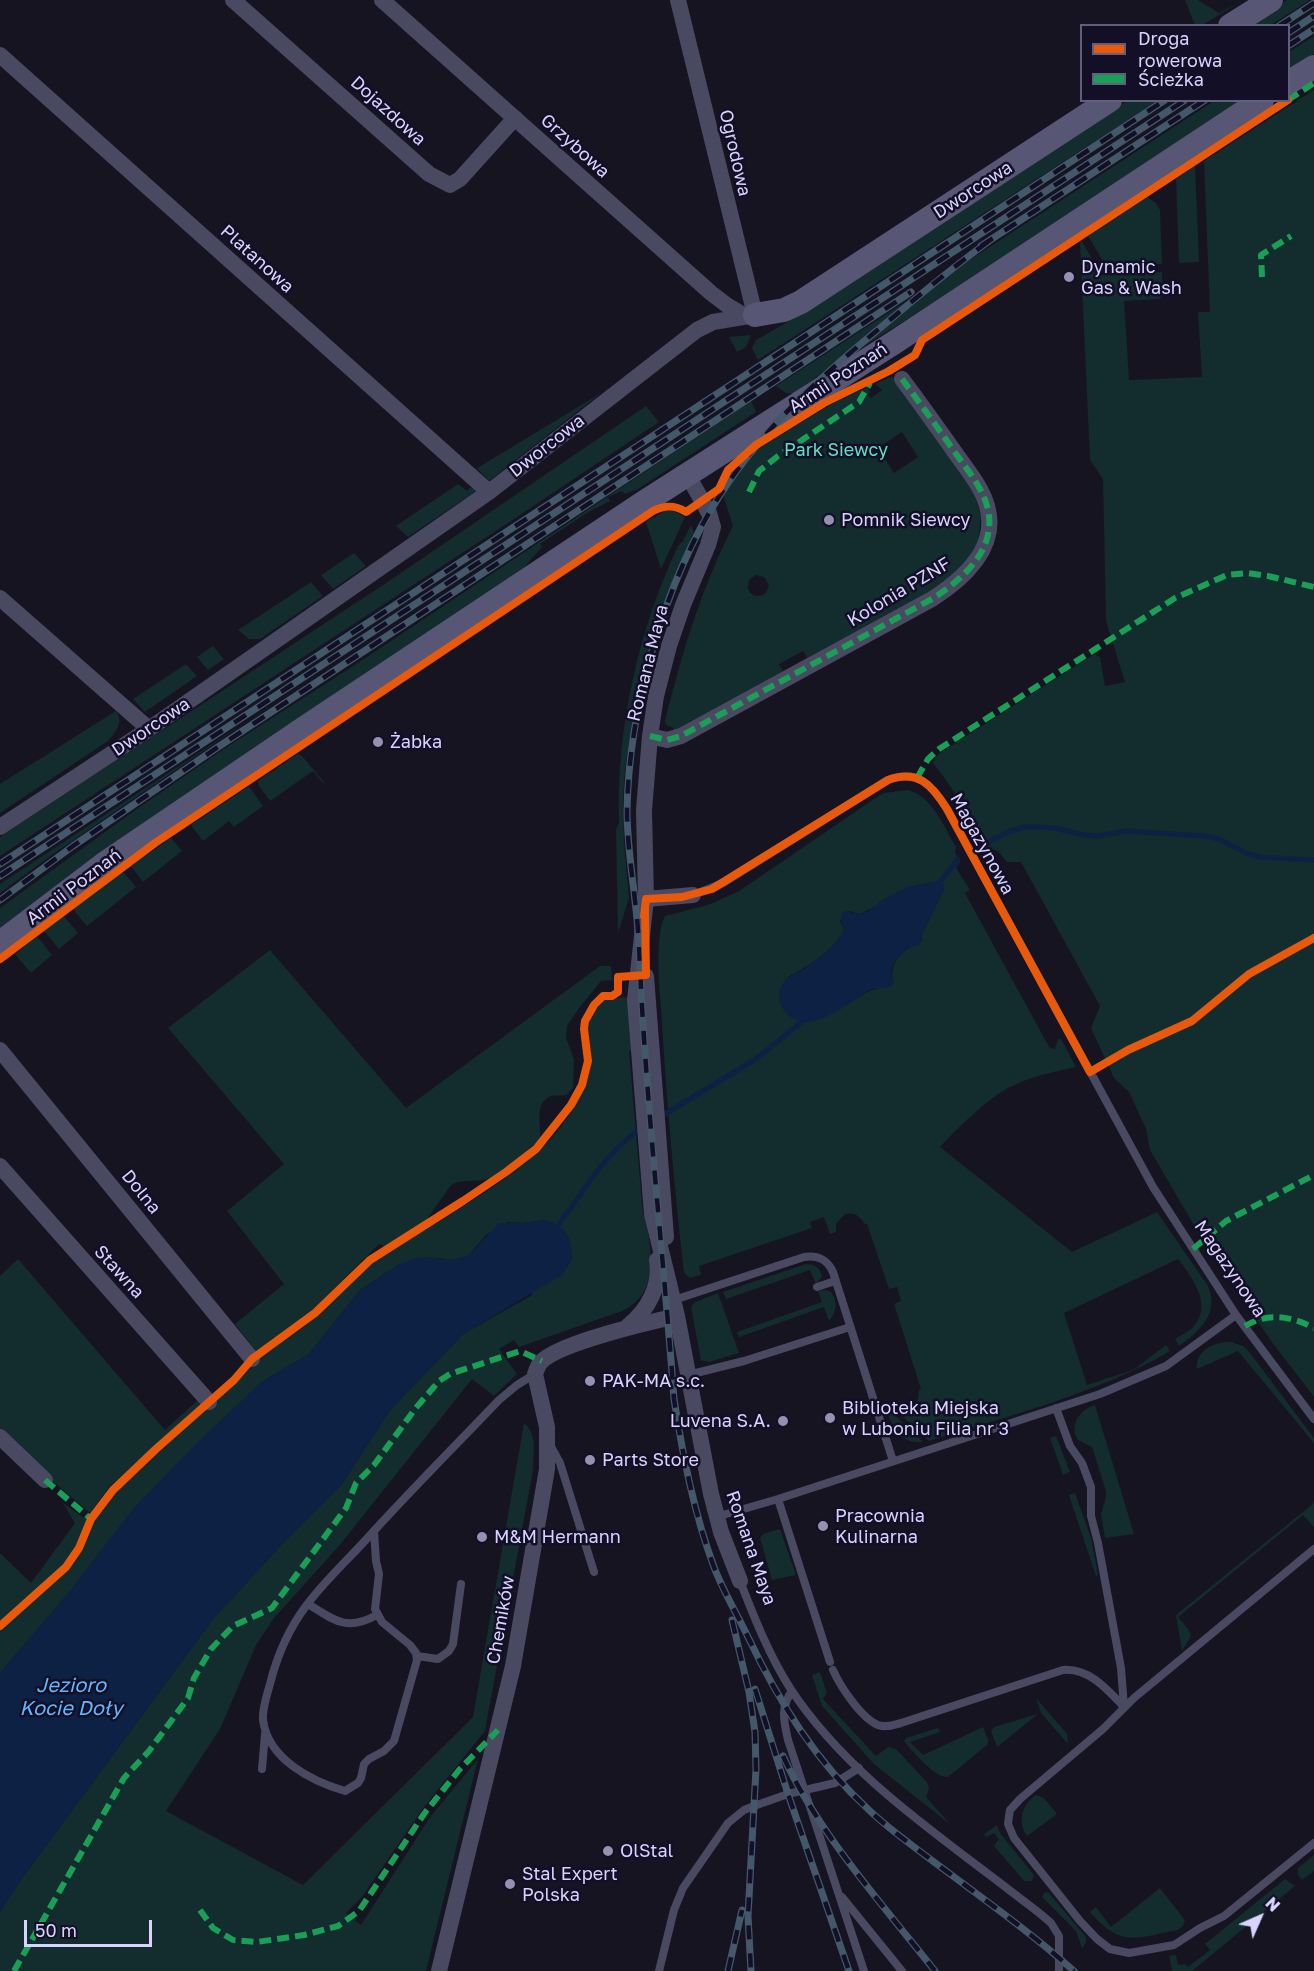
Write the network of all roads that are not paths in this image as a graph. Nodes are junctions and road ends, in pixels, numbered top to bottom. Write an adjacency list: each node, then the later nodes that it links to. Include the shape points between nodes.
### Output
1 (233, 0): 11 (street, Dojazdowa, via 440,181 450,184 460,179)
2 (382, 0): 11 (street, Grzybowa)
3 (678, 0): 12 (street, Ogrodowa)
4 (1271, 0): 5 (main road)
5 (1233, 24)
6 (0, 55): 15 (street, Platanowa)
7 (1314, 67): 8 (main road)
8 (1290, 82)
9 (1107, 102): 12 (main road, Dworcowa, via 801,302 784,310)
10 (1259, 102): 14 (main road, Armii Poznań)
11 (515, 118): 12 (street, Grzybowa, via 711,293)
12 (750, 316): 15 (street, Dworcowa, via 713,322 697,330)
13 (902, 380): 18 (street, Kolonia PZNF, via 973,477 986,502 989,527 975,563 956,583 932,599 681,736 667,740)
14 (687, 474): 18 (street, Romana Maya, via 709,513 712,535 669,646); 22 (main road, Armii Poznań, via 154,829)
15 (489, 492): 17 (street, Dworcowa)
16 (0, 598): 17 (street)
17 (149, 729): 19 (street, Dworcowa)
18 (650, 736): 21 (street, Romana Maya, via 644,810)
19 (0, 827)
20 (693, 895): 21 (street, Magazynowa); 30 (lane, Magazynowa, via 723,883 888,780 908,776 926,783 947,809 1149,1179)
21 (646, 904): 25 (street, Romana Maya, via 645,1058)
22 (0, 943)
23 (0, 1050): 33 (street, Dolna)
24 (0, 1166): 36 (street, Stawna)
25 (656, 1191): 26 (street, Romana Maya); 29 (street, Romana Maya)
26 (652, 1214): 29 (street, Romana Maya); 32 (street, via 657,1281 643,1311)
27 (835, 1281): 28 (lane); 29 (lane, via 830,1265 812,1256); 31 (lane)
28 (817, 1287)
29 (674, 1303): 32 (street); 35 (street, Romana Maya)
30 (1236, 1315): 37 (lane, via 1166,1366); 38 (lane, Magazynowa)
31 (850, 1327): 35 (lane); 41 (lane)
32 (624, 1329): 34 (street, via 550,1355)
33 (252, 1359)
34 (535, 1374): 40 (street, Chemików); 45 (lane, via 499,1400)
35 (688, 1375): 44 (street, Romana Maya)
36 (209, 1402)
37 (1056, 1408): 41 (lane); 54 (lane, via 1091,1487 1091,1516 1121,1668)
38 (1314, 1419)
39 (0, 1437): 42 (street)
40 (549, 1443): 47 (lane, via 560,1463); 61 (street, Chemików, via 513,1666)
41 (893, 1461): 43 (lane)
42 (45, 1480)
43 (778, 1499): 44 (lane); 54 (lane, via 832,1666 844,1690 873,1722 887,1726 1072,1669 1091,1677)
44 (716, 1517): 48 (street, Romana Maya)
45 (374, 1531): 50 (lane); 51 (lane, via 379,1574 374,1609)
46 (1314, 1549): 54 (lane)
47 (594, 1572)
48 (740, 1581): 53 (lane, Romana Maya, via 768,1648)
49 (461, 1584): 52 (lane, via 453,1646 438,1659)
50 (308, 1604): 51 (lane, via 346,1624); 55 (lane, via 276,1659 263,1717)
51 (377, 1615): 52 (lane, via 405,1639)
52 (417, 1656): 55 (lane, via 397,1734 384,1751 364,1764 362,1778 352,1788 345,1791 327,1786 299,1771 278,1751)
53 (792, 1691): 56 (lane, Romana Maya); 58 (lane, via 783,1715)
54 (1124, 1707): 59 (lane, via 1020,1799 1011,1810 1008,1824 1014,1838 1104,1945 1129,1953 1174,1945 1224,1916)
55 (265, 1727): 57 (lane)
56 (859, 1768): 58 (lane, via 840,1781); 65 (lane, Romana Maya, via 902,1807 1051,1923 1059,1936)
57 (262, 1769)
58 (804, 1790): 60 (lane); 62 (lane, via 744,1810 719,1834 678,1899)
59 (1314, 1843)
60 (839, 1893): 63 (lane); 64 (lane)
61 (439, 1971)
62 (659, 1971)
63 (864, 1971)
64 (902, 1971)
65 (1059, 1971)

